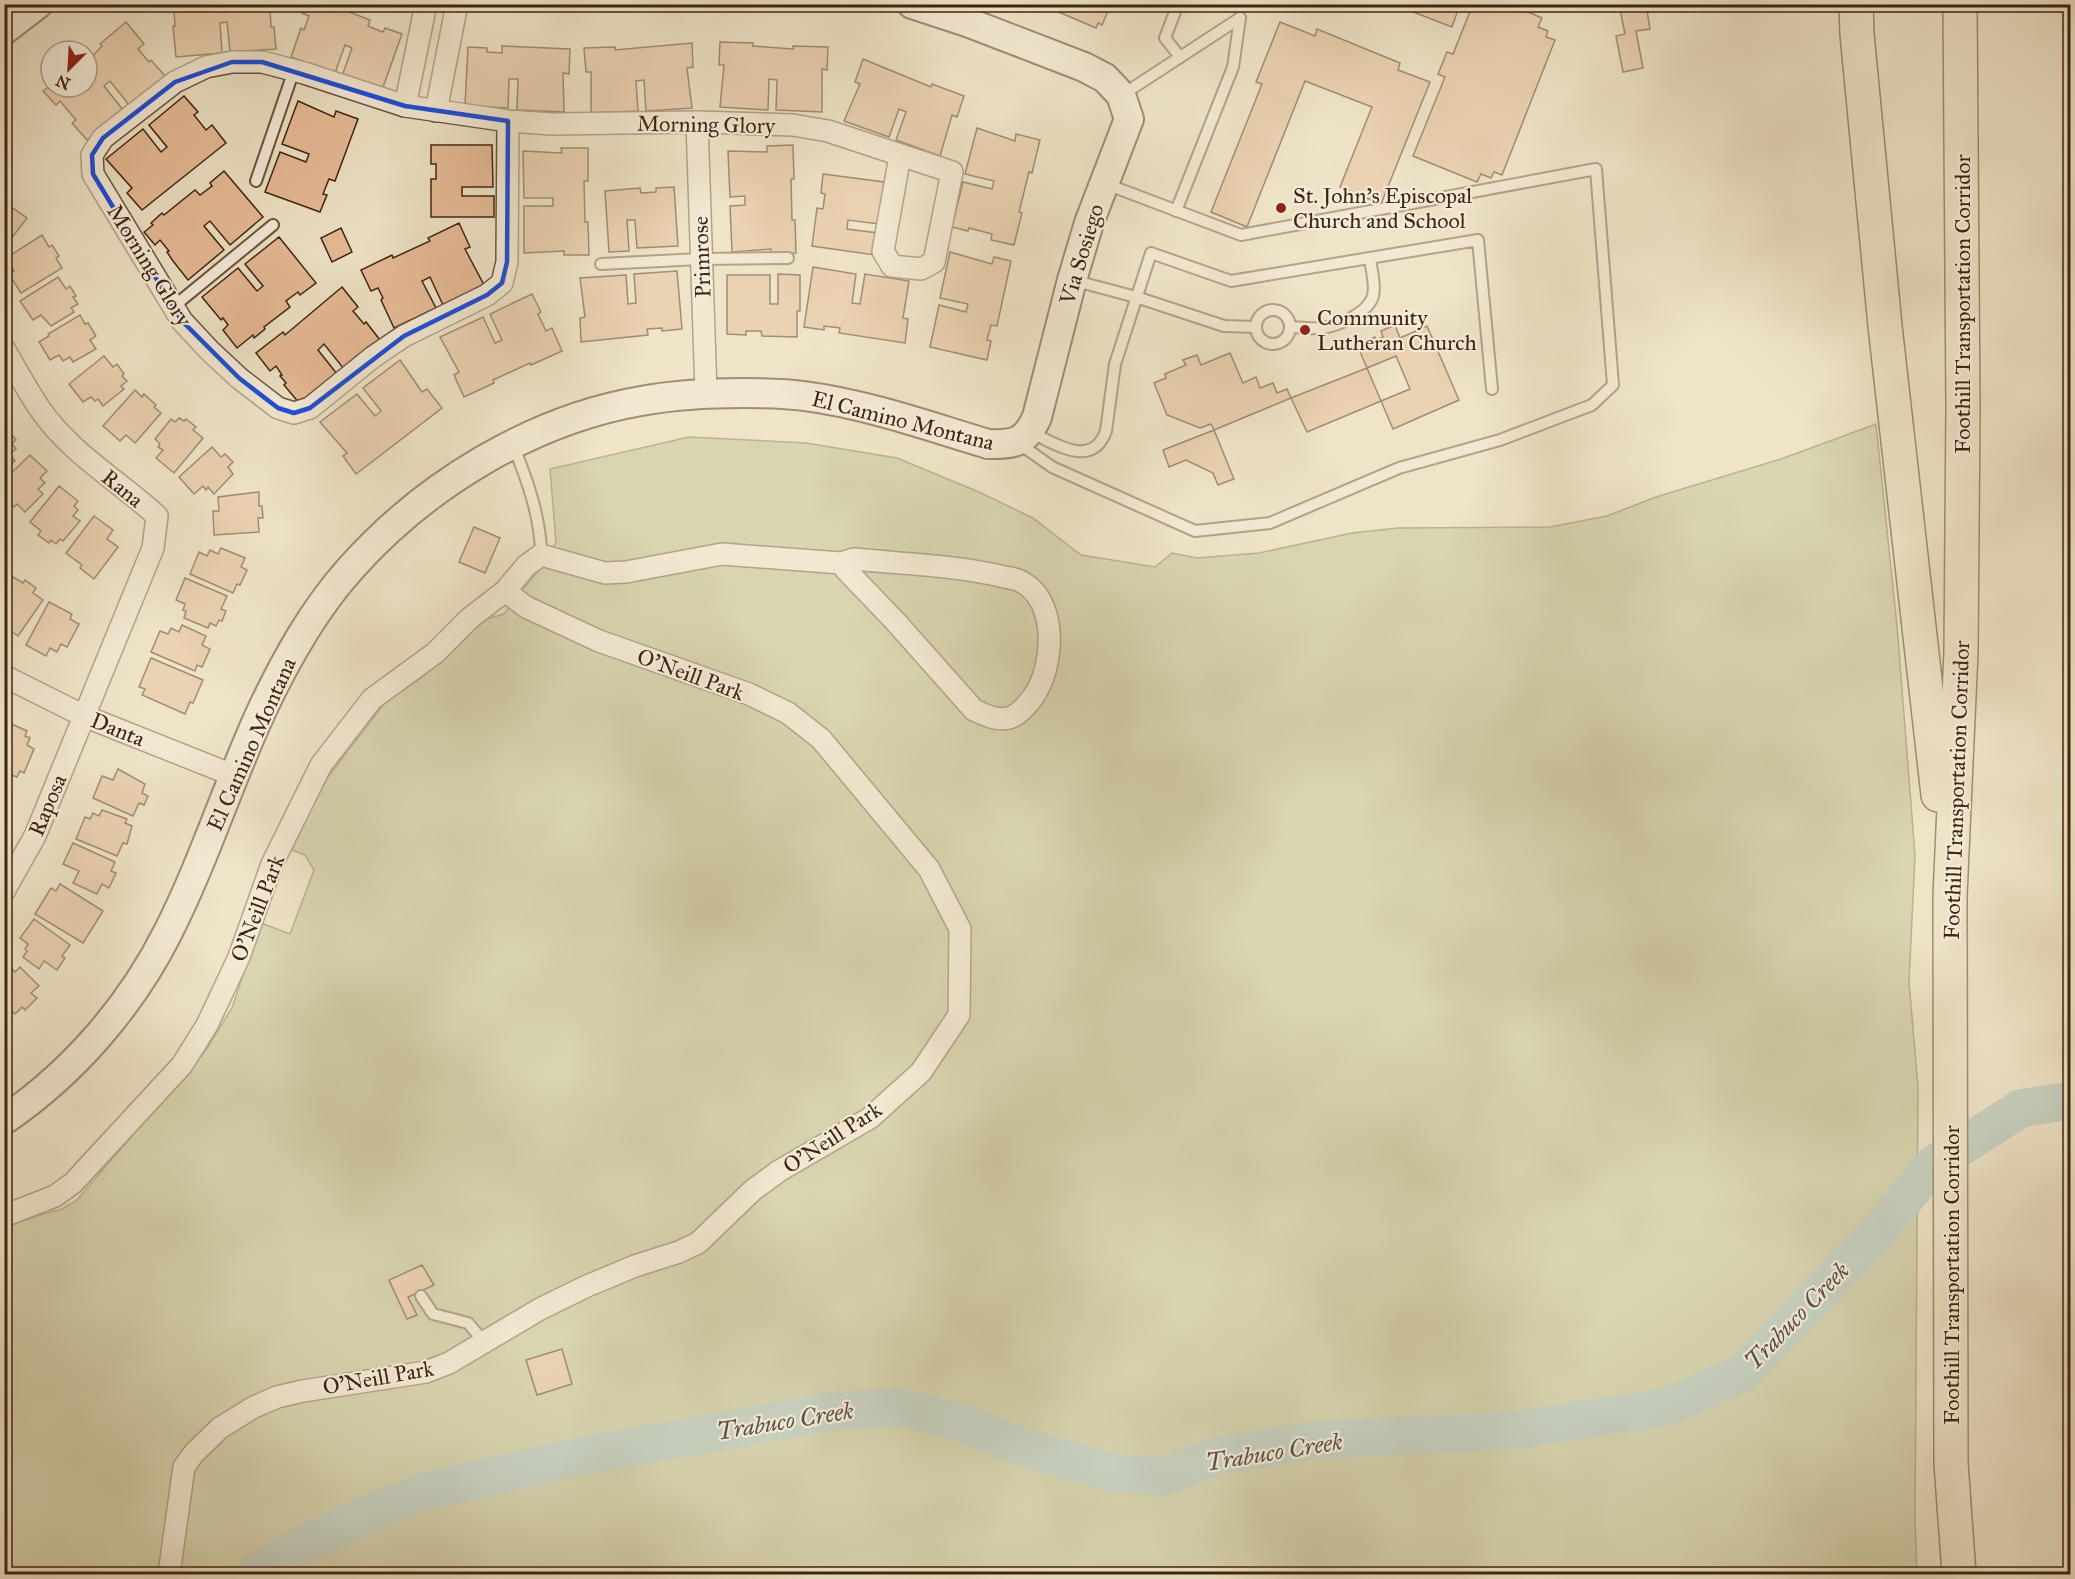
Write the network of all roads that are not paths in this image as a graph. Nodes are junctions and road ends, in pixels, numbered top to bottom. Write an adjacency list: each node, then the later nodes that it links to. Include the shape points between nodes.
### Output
1 (38, 4): 9 (street)
2 (426, 4): 13 (street)
3 (457, 4): 14 (street)
4 (912, 4): 7 (street)
5 (1178, 4): 10 (lane, via 1165,38)
6 (1960, 4): 43 (highway, Foothill Transportation Corridor, via 1961,652)
7 (971, 13): 12 (street, via 1105,78)
8 (1853, 14): 43 (highway)
9 (4, 30)
10 (1180, 57): 12 (lane); 20 (lane, via 1240,18 1233,67)
11 (294, 70): 13 (street, Morning Glory); 18 (lane); 28 (street, Morning Glory, via 262,62 232,62 206,68 175,82 103,138 92,155 93,174)
12 (1121, 95): 19 (street, Via Sosiego, via 1129,119)
13 (405, 106): 14 (street, Morning Glory)
14 (436, 111): 15 (street, Morning Glory)
15 (508, 122): 16 (street, Morning Glory); 28 (street, Morning Glory, via 507,262 502,283 487,295 404,336 310,408 294,412 278,408 208,350)
16 (697, 122): 17 (street, Morning Glory, via 802,126); 24 (street, Primrose)
17 (900, 156): 17 (street, Morning Glory, via 883,251 892,266 921,269 934,262 952,172)
18 (256, 181)
19 (1103, 183): 20 (lane); 26 (street, Via Sosiego)
20 (1176, 211): 34 (lane, via 1241,235 1596,169 1613,385 1592,405 1500,440 1399,468 1270,523 1195,531 1052,467)
21 (273, 225): 28 (lane)
22 (788, 258): 24 (lane)
23 (1370, 258): 27 (lane, via 1231,281 1151,253); 30 (lane, via 1374,294 1365,308 1322,328); 32 (lane, via 1478,240)
24 (700, 260): 25 (lane); 33 (street, Primrose)
25 (601, 264)
26 (1072, 280): 27 (lane); 34 (street, Via Sosiego)
27 (1136, 297): 29 (lane, via 1224,327); 34 (lane, via 1115,364 1103,440 1086,451 1069,451)
28 (173, 307)
29 (1255, 327): 30 (lane, via 1259,316 1276,310 1286,316); 30 (lane, via 1258,337 1272,345 1287,338)
30 (1290, 327)
31 (4, 349): 40 (street, Rana, via 40,410 67,440 157,516 153,548)
32 (1492, 389)
33 (706, 393): 34 (street, El Camino Montana, via 804,396 859,407 988,444 1004,444); 35 (street, El Camino Montana, via 639,401 569,420)
34 (1028, 430)
35 (513, 445): 36 (lane, via 541,535); 41 (street, El Camino Montana, via 412,508 348,570 288,657)
36 (541, 555): 37 (street, via 605,573 722,554); 38 (street, O'Neill Park)
37 (841, 563): 37 (street, via 974,710 991,718 1010,718 1025,708 1041,686 1050,638 1038,597 1022,581 971,570 854,559)
38 (505, 591): 45 (street, O'Neill Park, via 435,653 372,699 321,765 273,864 239,957 207,1025 182,1065 73,1183 55,1196); 47 (street, O'Neill Park, via 526,607 599,642 749,694 788,713 821,739 929,869 960,929 959,1015 921,1072 878,1110 753,1190 698,1242 587,1286)
39 (4, 676): 40 (street, Danta)
40 (84, 716): 41 (street, Danta); 42 (street, Raposa, via 35,836)
41 (235, 776): 44 (street, El Camino Montana, via 183,900 134,991 68,1069)
42 (4, 891)
43 (1950, 896): 49 (highway, Foothill Transportation Corridor, via 1951,1463)
44 (4, 1120)
45 (4, 1216)
46 (421, 1296): 47 (lane, via 433,1314 468,1323)
47 (485, 1343): 48 (street, O'Neill Park, via 426,1372 277,1397 220,1428 184,1467)
48 (169, 1575)
49 (1959, 1575)

